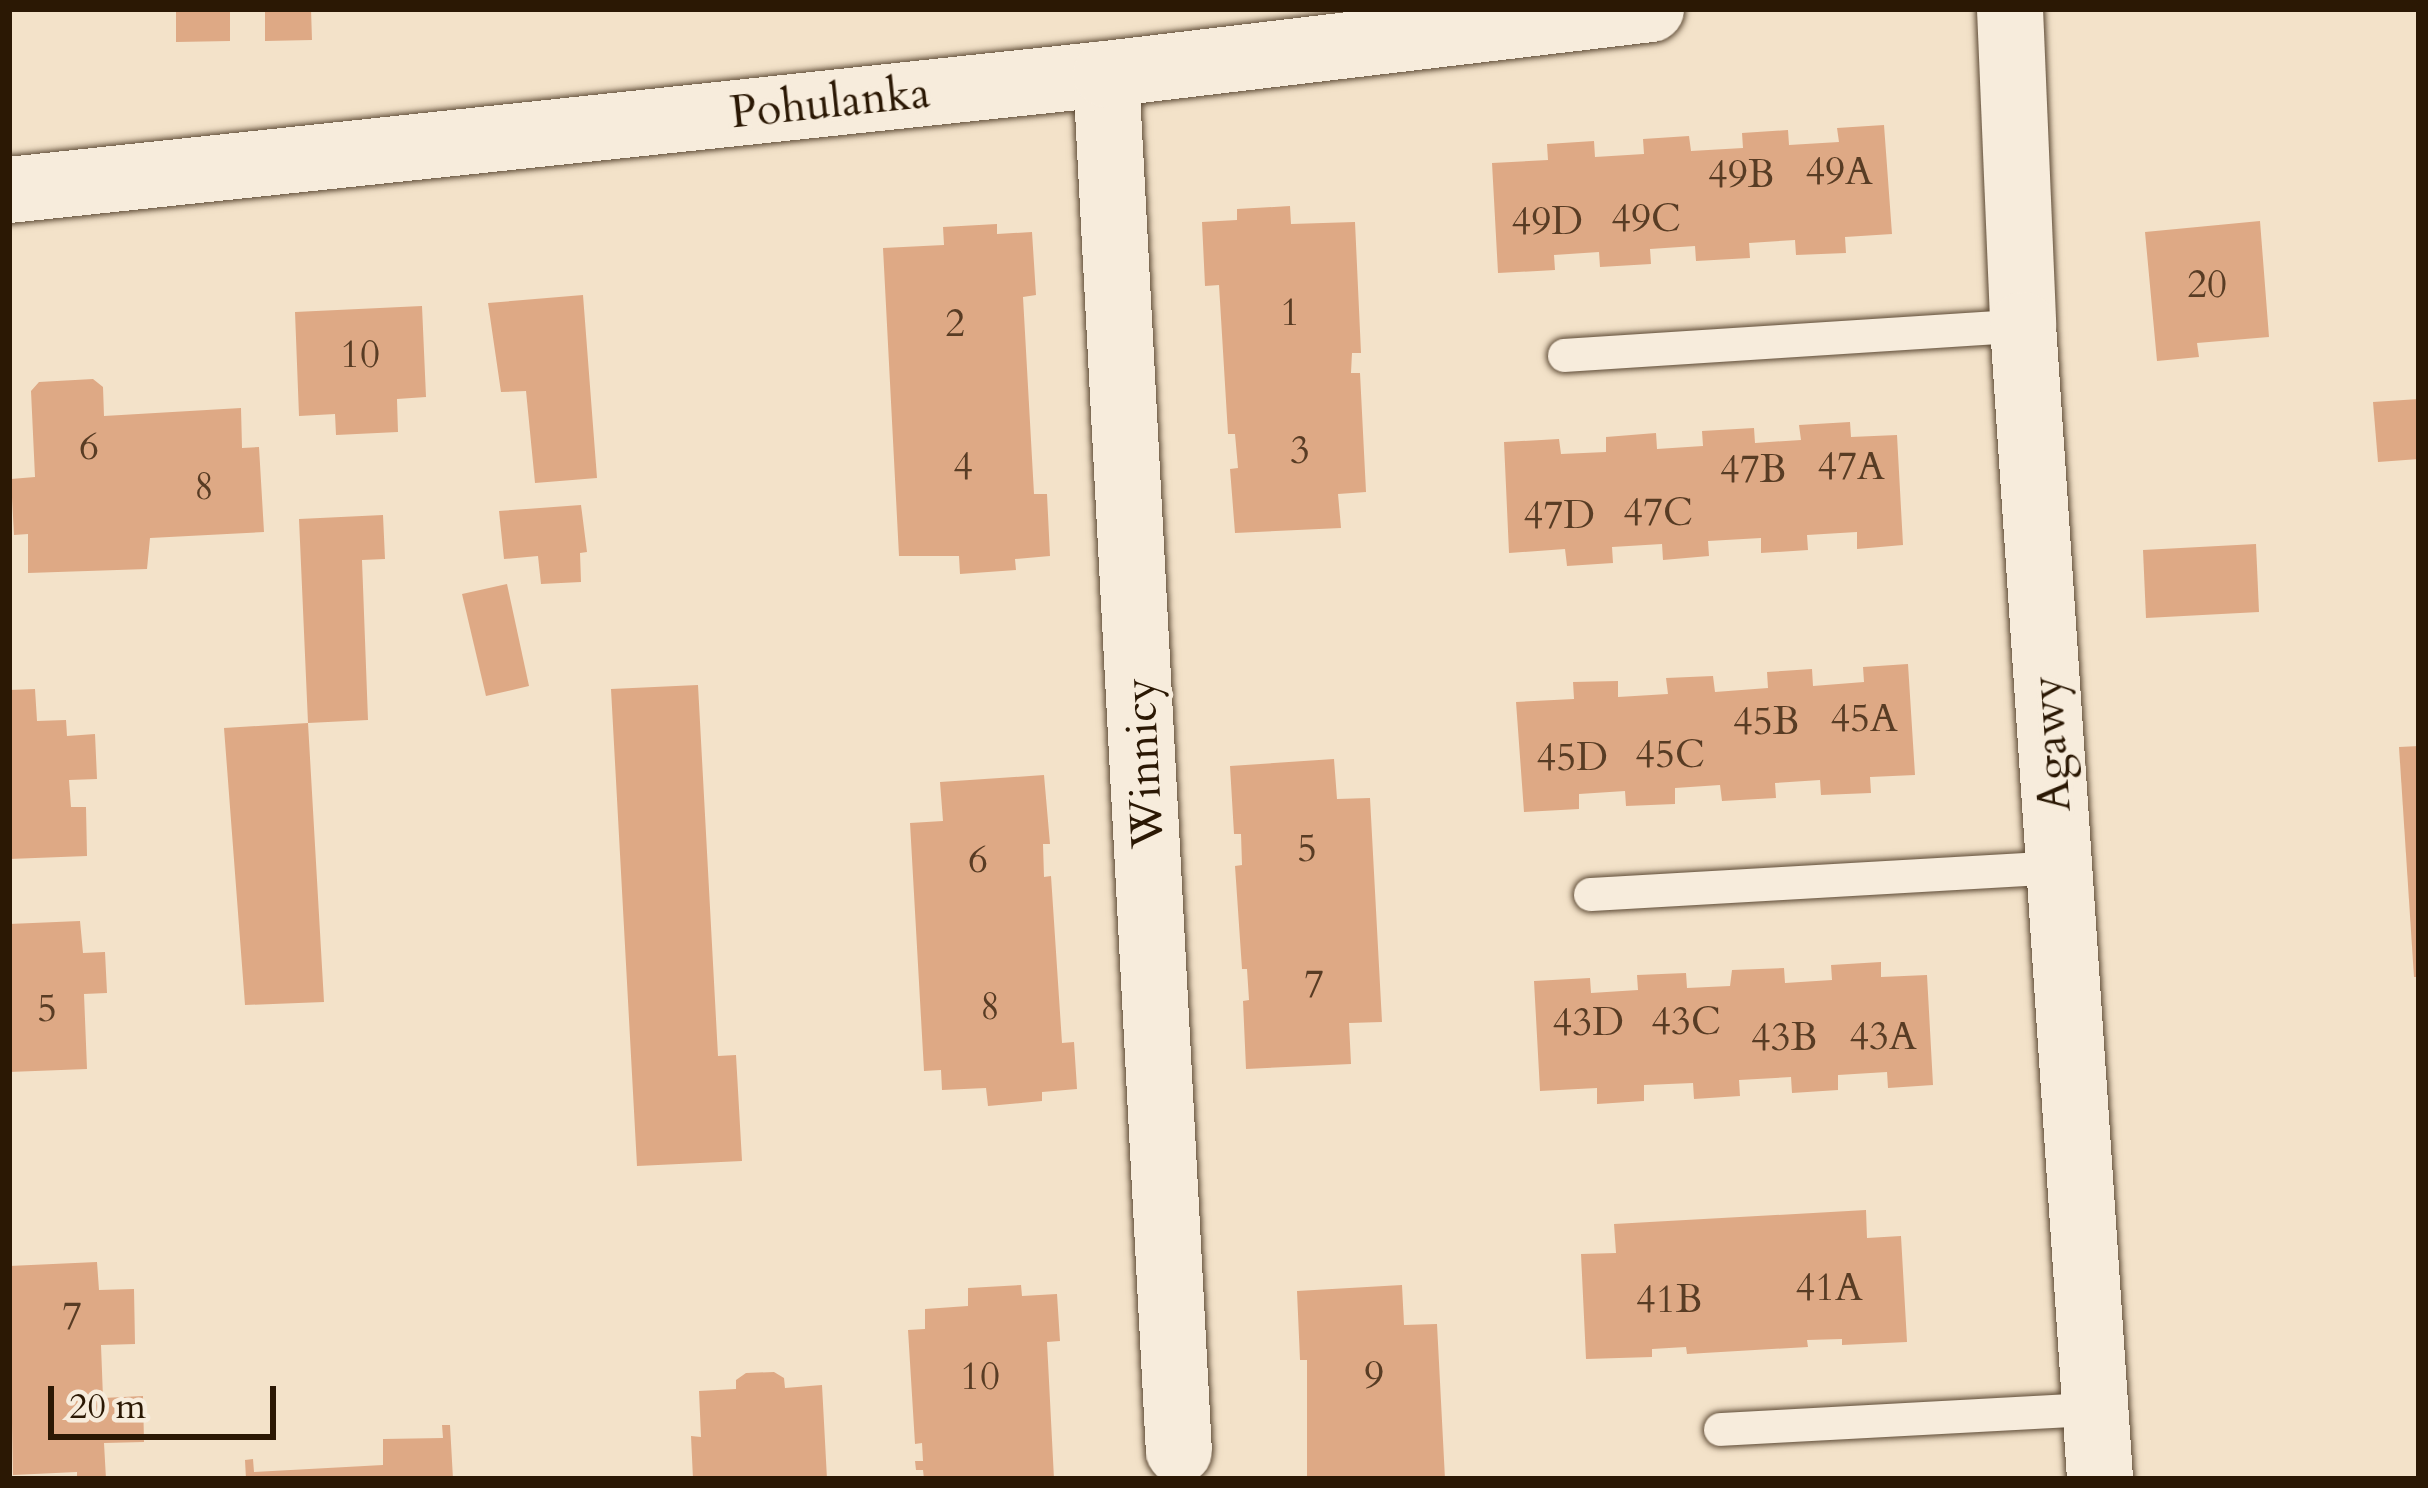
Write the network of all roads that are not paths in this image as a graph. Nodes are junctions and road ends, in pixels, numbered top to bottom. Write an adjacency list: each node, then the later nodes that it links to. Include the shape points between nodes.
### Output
1 (1651, 9): 3 (street, Pohulanka)
2 (2010, 9): 5 (street, Agawy)
3 (1106, 74): 4 (street, Pohulanka); 11 (street, Winnicy)
4 (9, 190)
5 (2023, 325): 6 (lane); 7 (street, Agawy)
6 (1564, 355)
7 (2060, 867): 8 (lane); 9 (street, Agawy)
8 (1590, 894)
9 (2096, 1409): 10 (lane); 12 (street, Agawy)
10 (1720, 1430)
11 (1179, 1451)
12 (2100, 1479)

